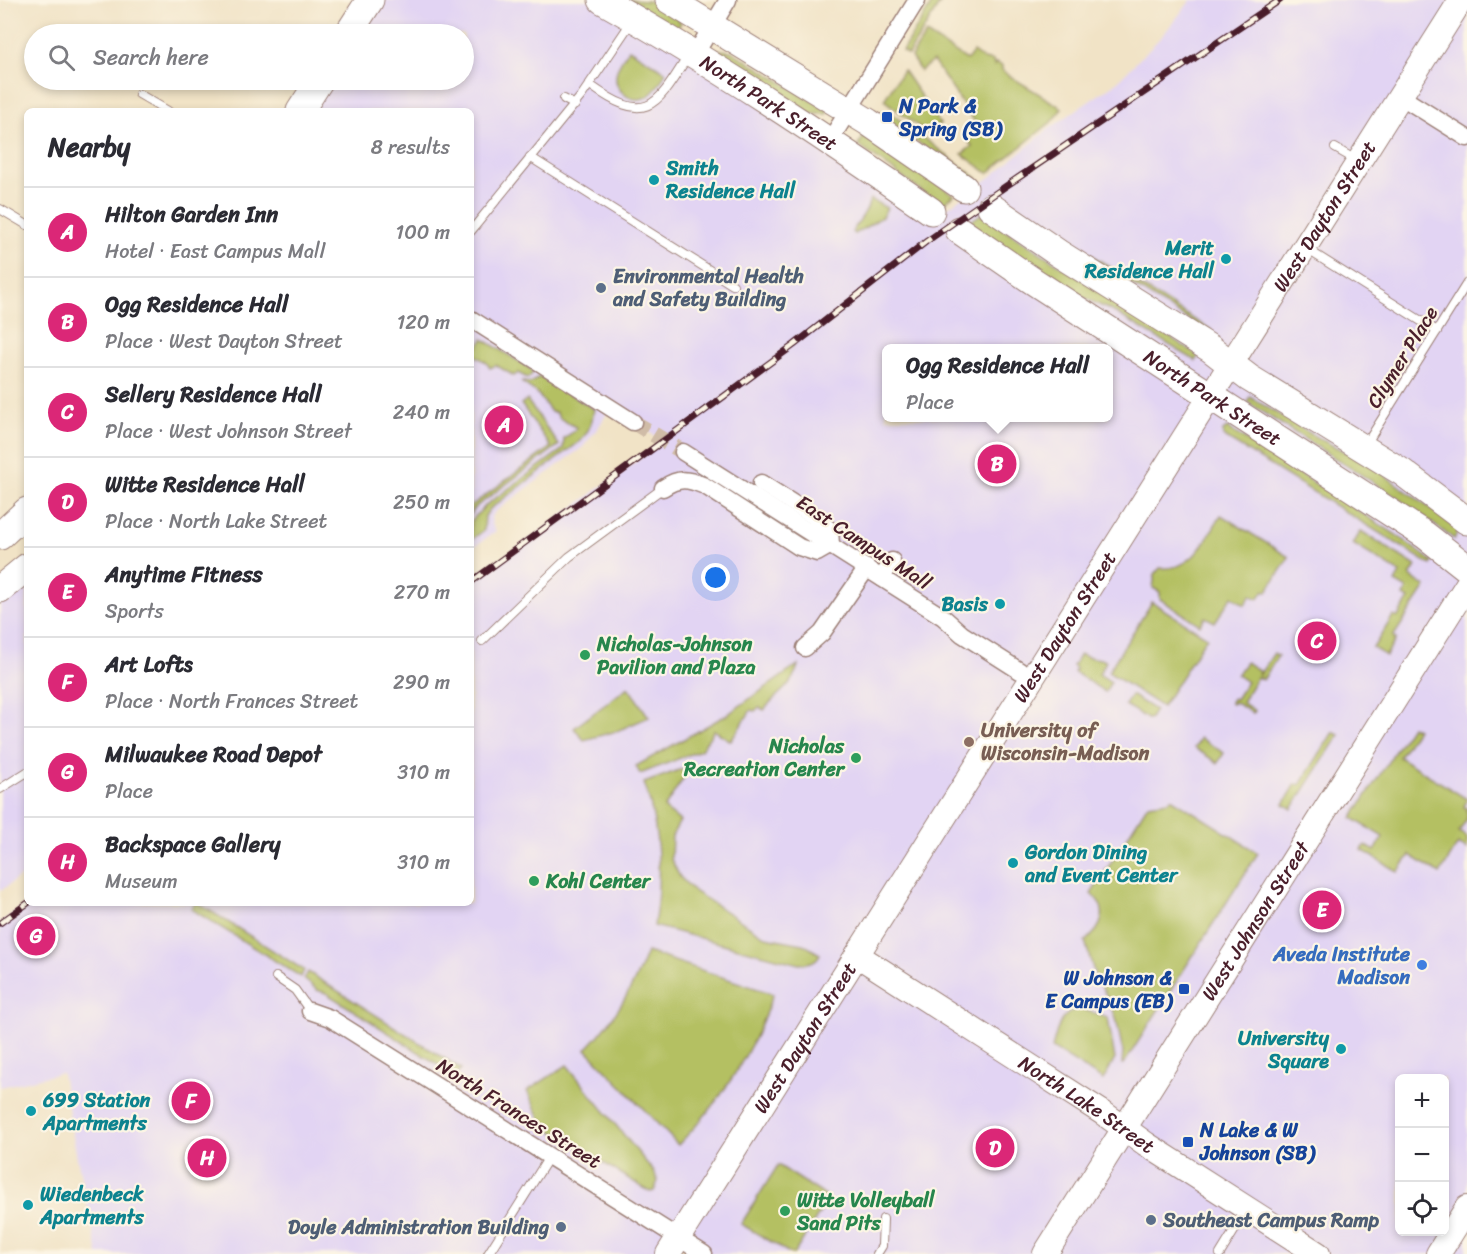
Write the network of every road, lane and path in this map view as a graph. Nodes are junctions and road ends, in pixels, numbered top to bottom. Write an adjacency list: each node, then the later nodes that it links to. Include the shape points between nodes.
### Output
1 (370, 0): 8 (main road)
2 (602, 0): 7 (main road, North Park Street)
3 (669, 0): 9 (main road, North Park Street)
4 (728, 0): 9 (street)
5 (917, 0): 19 (street)
6 (1461, 0): 14 (street, West Dayton Street)
7 (634, 18): 10 (main road, North Park Street); 11 (lane)
8 (354, 24)
9 (712, 26): 10 (street); 19 (main road, North Park Street)
10 (692, 54): 11 (lane, via 663,95 648,107 628,107); 21 (main road, North Park Street)
11 (590, 84): 16 (lane)
12 (314, 90): 18 (main road)
13 (139, 94): 17 (lane)
14 (1400, 96): 20 (street); 24 (street, West Dayton Street)
15 (564, 99): 16 (lane)
16 (575, 105): 23 (lane)
17 (163, 108)
18 (302, 108)
19 (849, 110): 21 (street); 25 (main road, North Park Street)
20 (1467, 138)
21 (830, 142): 28 (main road, North Park Street)
22 (1335, 148): 24 (lane)
23 (530, 157): 30 (lane); 34 (lane)
24 (1359, 162): 32 (street, West Dayton Street)
25 (964, 188)
26 (991, 207): 37 (main road, North Park Street)
27 (0, 209): 29 (lane)
28 (931, 211)
29 (24, 223)
30 (474, 227)
31 (959, 230): 38 (main road, North Park Street)
32 (1305, 248): 36 (lane); 37 (street, West Dayton Street)
33 (1467, 283): 36 (lane, Clymer Place)
34 (733, 285)
35 (474, 321): 39 (street)
36 (1437, 331): 40 (lane, Clymer Place)
37 (1231, 365): 38 (street, West Dayton Street); 40 (main road, North Park Street)
38 (1210, 395): 50 (main road, North Park Street, via 1425,535); 60 (street, West Dayton Street)
39 (633, 422)
40 (1363, 448): 45 (main road, North Park Street)
41 (683, 452): 47 (street, East Campus Mall)
42 (761, 483): 47 (street, via 830,530)
43 (663, 488): 47 (street, via 674,481 691,480 799,547 817,554); 55 (lane, via 569,557)
44 (24, 515): 46 (main road)
45 (1467, 521)
46 (0, 536)
47 (831, 545): 49 (street, East Campus Mall)
48 (892, 561): 52 (street)
49 (867, 568): 52 (street, East Campus Mall); 56 (street, via 826,628)
50 (1467, 568)
51 (24, 569): 54 (main road)
52 (882, 578): 57 (street, East Campus Mall)
53 (1467, 585): 63 (street, West Johnson Street)
54 (0, 588)
55 (482, 641)
56 (805, 648)
57 (1020, 671)
58 (24, 774): 59 (lane)
59 (0, 789)
60 (857, 955): 63 (street, North Lake Street); 68 (street, West Dayton Street)
61 (276, 977): 62 (lane, via 295,990)
62 (310, 1011): 64 (street, North Frances Street, via 330,1018)
63 (1125, 1129): 66 (street, North Lake Street); 72 (street, West Johnson Street)
64 (549, 1156): 68 (street, North Frances Street); 69 (lane)
65 (1467, 1208): 75 (street)
66 (1248, 1209): 73 (lane); 74 (street, North Lake Street)
67 (882, 1219): 71 (lane, via 882,1246)
68 (673, 1246): 70 (street, North Frances Street)
69 (488, 1254)
70 (704, 1254)
71 (877, 1254)
72 (1045, 1254)
73 (1220, 1254)
74 (1318, 1254)
75 (1438, 1254)

